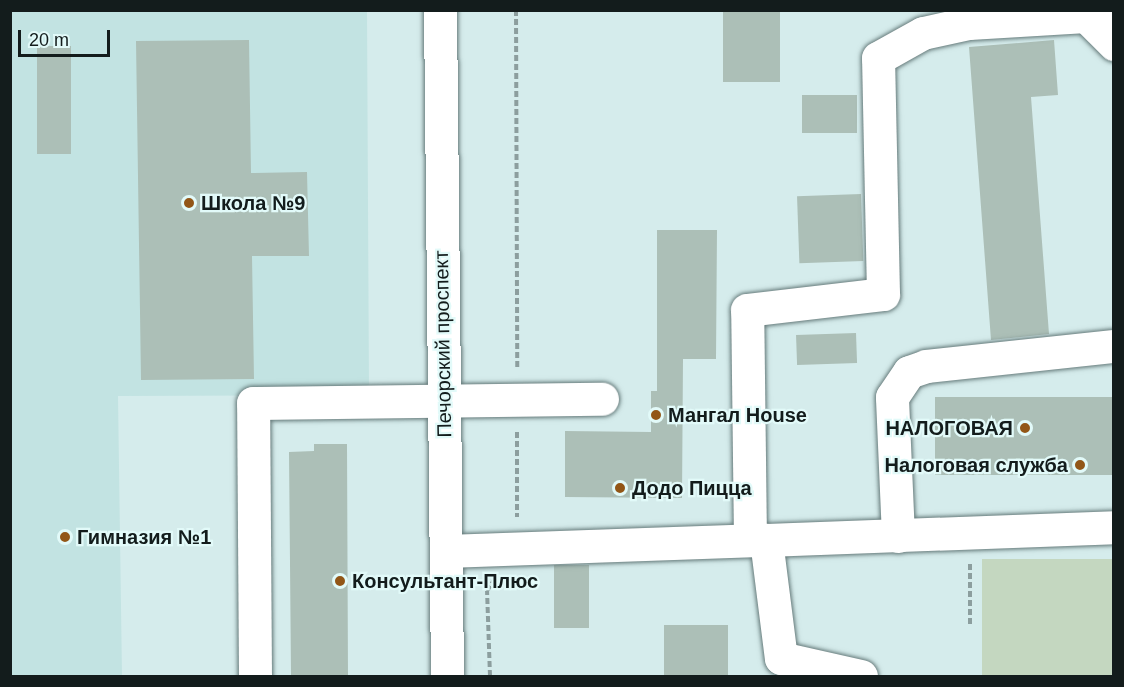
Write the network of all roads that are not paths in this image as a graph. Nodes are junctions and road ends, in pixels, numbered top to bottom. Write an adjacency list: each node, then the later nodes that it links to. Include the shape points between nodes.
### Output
1 (440, 10): 6 (main road, Печорский проспект)
2 (1094, 13): 3 (main road); 9 (main road, via 969,23 923,33 878,58 883,294 747,310)
3 (1113, 44)
4 (1113, 346): 8 (main road, via 926,366 909,372 892,397)
5 (602, 399): 6 (main road)
6 (444, 401): 10 (main road, Печорский проспект); 11 (main road, via 253,403)
7 (1113, 527): 8 (main road)
8 (898, 536): 9 (main road)
9 (758, 540): 10 (main road); 13 (main road, via 781,658)
10 (446, 551): 12 (main road, Печорский проспект)
11 (255, 676)
12 (447, 676)
13 (861, 676)

